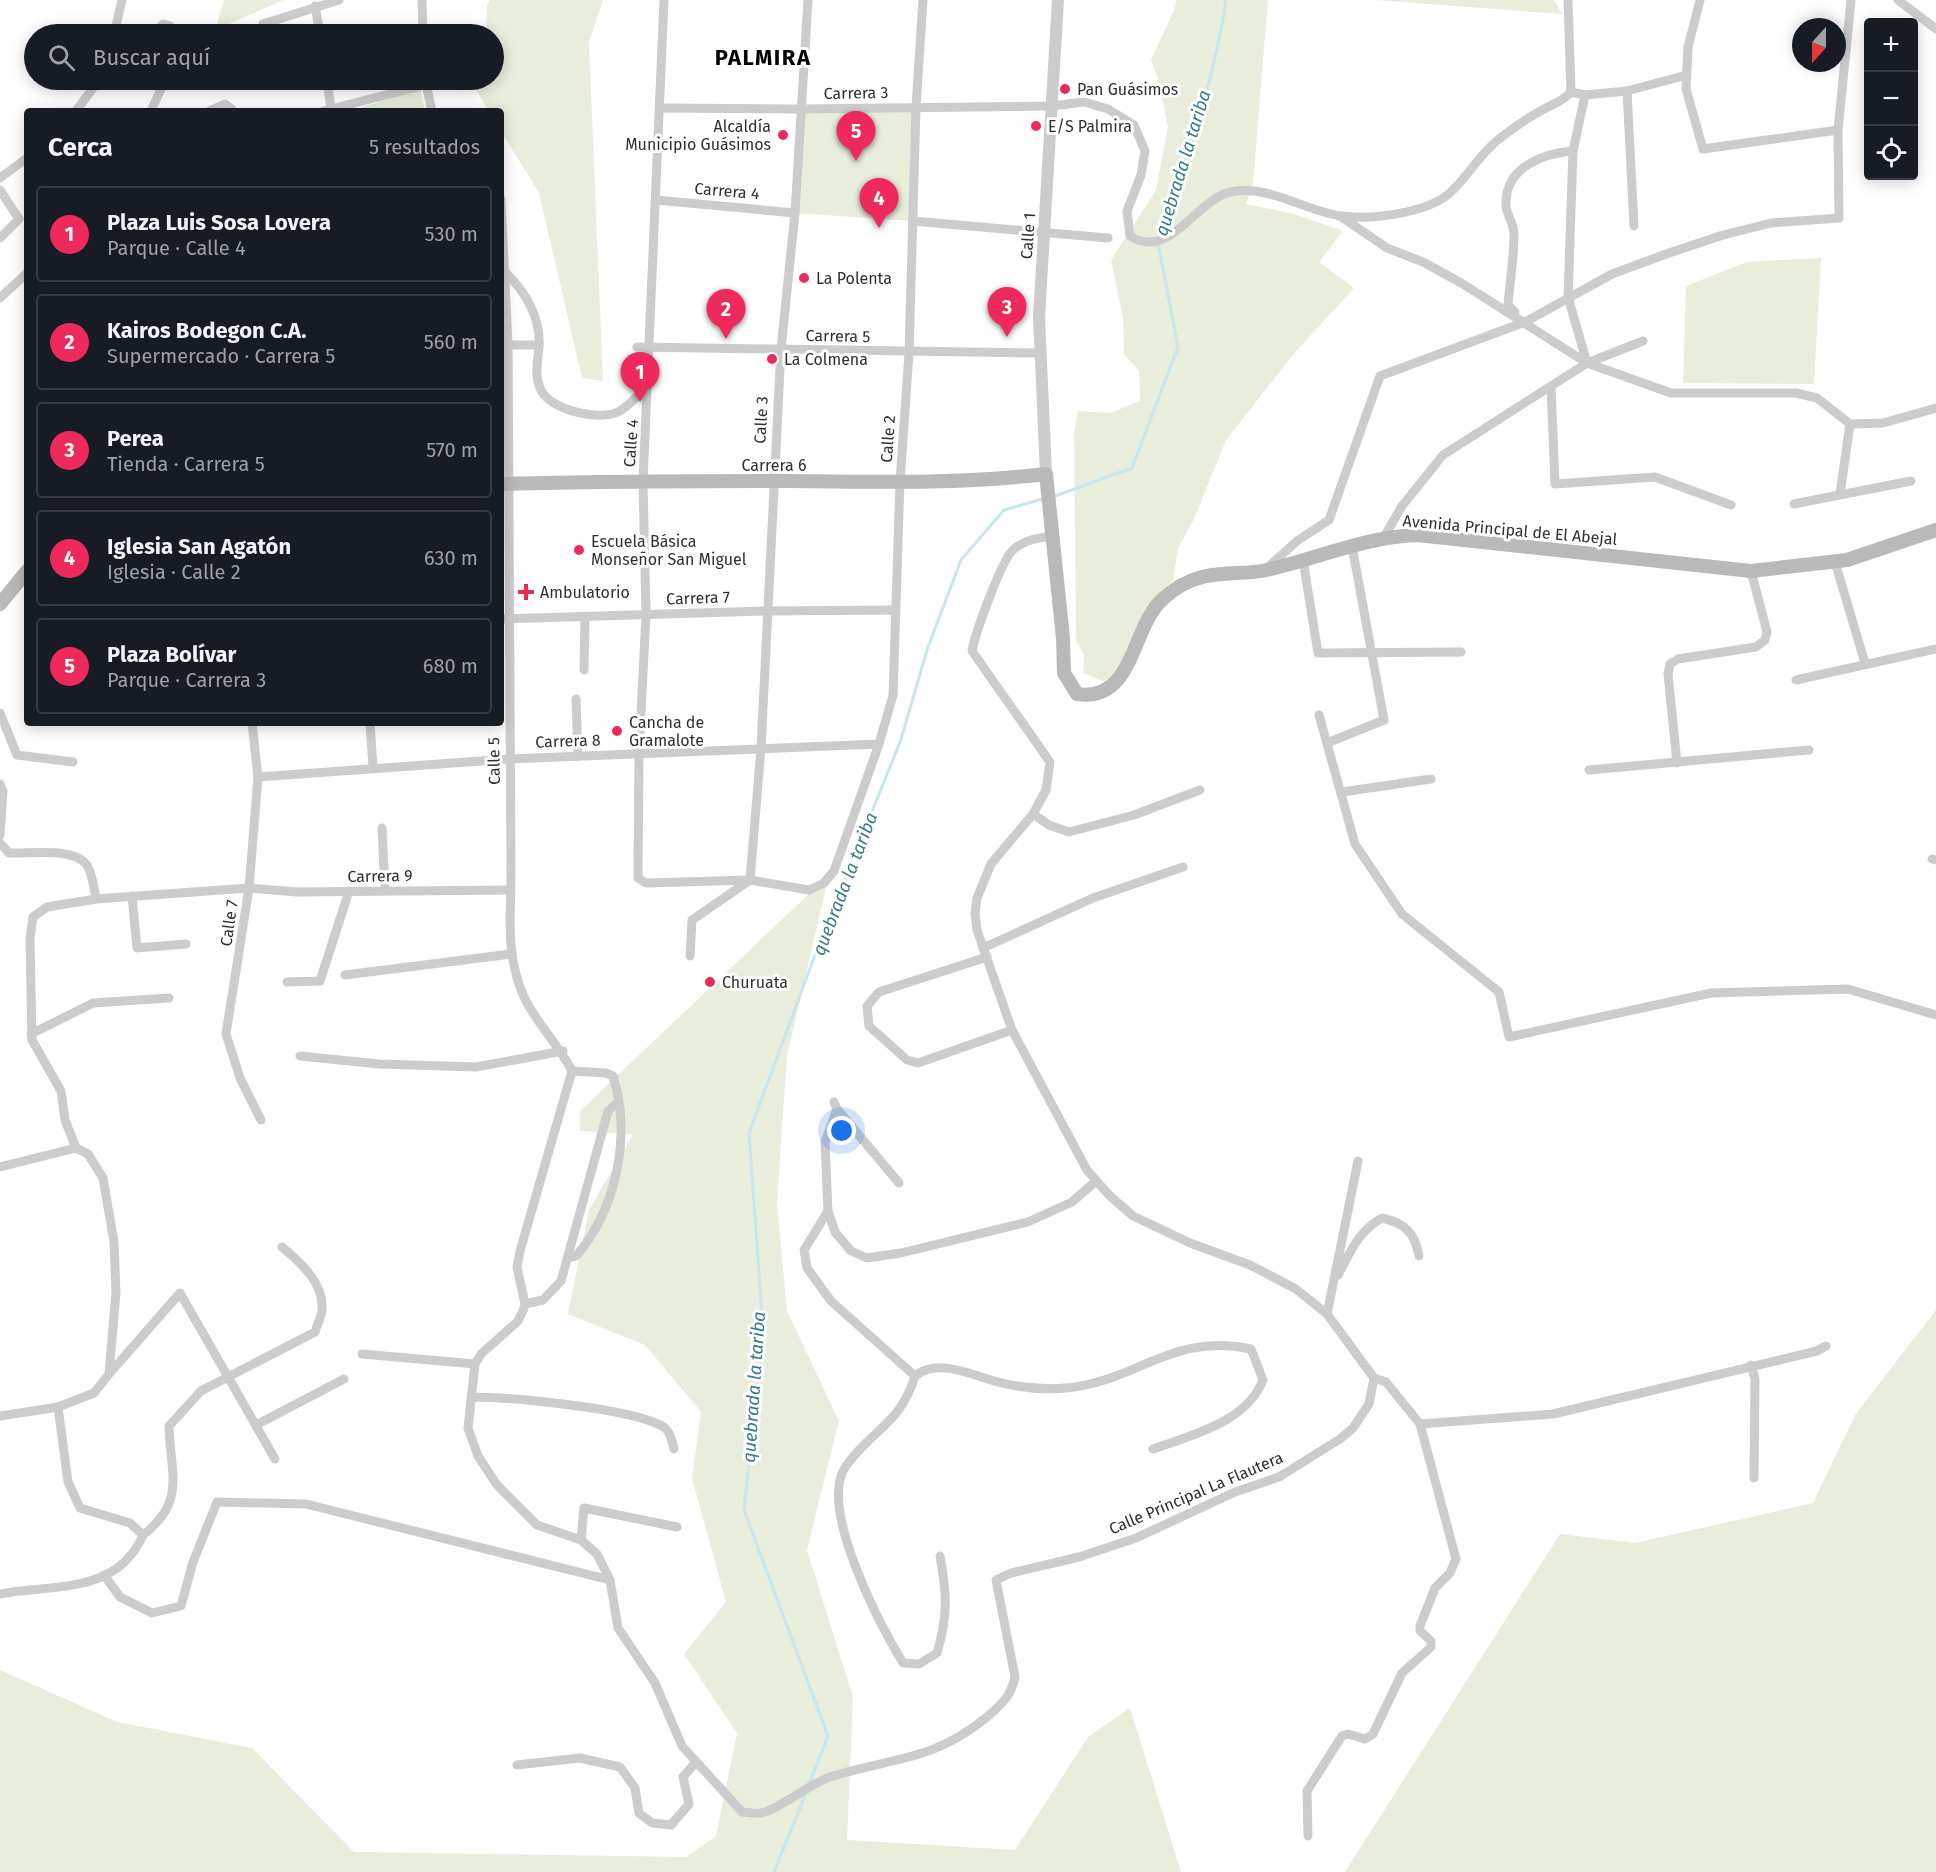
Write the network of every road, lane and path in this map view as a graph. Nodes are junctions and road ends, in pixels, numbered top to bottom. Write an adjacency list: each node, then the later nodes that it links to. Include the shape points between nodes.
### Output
1 (122, 0): 13 (street)
2 (339, 0): 12 (street)
3 (422, 0): 16 (street)
4 (808, 0): 37 (street, Calle 3)
5 (923, 0): 28 (street, Calle 2)
6 (1058, 0): 27 (street, Calle 1)
7 (1568, 0): 25 (street)
8 (1700, 0): 18 (street, via 1688,47)
9 (1851, 0): 38 (street)
10 (1898, 0): 17 (street)
11 (664, 1): 36 (street, Calle 4)
12 (315, 6): 14 (street); 15 (street)
13 (116, 24)
14 (263, 24)
15 (318, 24)
16 (423, 24)
17 (1936, 29)
18 (1687, 75): 24 (street); 38 (street, via 1686,89 1702,149)
19 (92, 90): 29 (street)
20 (160, 90): 30 (street)
21 (327, 90): 33 (street)
22 (397, 90): 34 (street)
23 (427, 90): 35 (street)
24 (1628, 91): 26 (street); 47 (street)
25 (1571, 92): 26 (street); 45 (street, via 1497,141 1451,192 1426,208 1368,217)
26 (1585, 95): 39 (street)
27 (1052, 106): 28 (street, Carrera 3); 45 (street, Carrera 3, via 1084,102 1108,109 1134,125 1145,150 1141,175 1127,211 1130,236 1138,241 1155,242 1173,235 1191,217 1234,191 1263,193); 48 (street, Calle 1)
28 (916, 107): 37 (street, Carrera 3); 46 (street, Calle 2)
29 (78, 108)
30 (152, 108)
31 (216, 108): 32 (street, via 225,104)
32 (230, 108)
33 (327, 108)
34 (334, 108)
35 (431, 108)
36 (661, 108): 37 (street, Carrera 3); 43 (street, Calle 4)
37 (800, 109): 44 (street, Calle 3)
38 (1838, 130): 53 (street, via 1839,218 1771,223 1723,235 1612,274)
39 (1573, 151): 53 (street); 55 (street, via 1552,153 1533,162 1512,180 1507,190 1505,205 1514,231 1508,305)
40 (24, 160): 41 (street)
41 (0, 178)
42 (0, 190): 49 (street, via 19,219)
43 (656, 200): 44 (street, Carrera 4); 60 (street, Calle 4)
44 (795, 213): 61 (street, Calle 3)
45 (1340, 216): 55 (street, via 1367,237 1423,262)
46 (913, 222): 48 (street); 62 (street, Calle 2)
47 (1634, 226)
48 (1046, 233): 50 (street); 63 (street, Calle 1)
49 (0, 238)
50 (1108, 238)
51 (504, 272): 57 (street, Calle 5); 58 (street, via 538,320)
52 (24, 276): 54 (street)
53 (1568, 297): 55 (street); 64 (street)
54 (0, 298)
55 (1525, 322): 64 (street); 84 (street, via 1380,376 1329,520 1297,541)
56 (1642, 341): 64 (street)
57 (505, 345): 58 (street); 74 (street, Calle 5)
58 (539, 345): 65 (street, via 536,375 541,392 561,408 588,415 618,412)
59 (637, 347): 60 (street, Carrera 5)
60 (651, 347): 61 (street, Carrera 5); 65 (street, Calle 4)
61 (780, 349): 62 (street, Carrera 5); 71 (street, Calle 3)
62 (909, 352): 63 (street, Carrera 5); 73 (street, Calle 2)
63 (1039, 353): 69 (street, Calle 1)
64 (1587, 363): 66 (street); 68 (street, via 1671,393 1796,393 1817,398)
65 (649, 384): 70 (street, Calle 4)
66 (1551, 387): 77 (street, via 1555,484 1655,477); 80 (street, via 1443,455 1402,506)
67 (1936, 408): 68 (street, via 1883,423)
68 (1850, 424): 75 (street)
69 (1046, 474): 73 (main road, Carrera 6); 79 (main road, Avenida Principal de El Abejal)
70 (643, 481): 71 (main road, Carrera 6); 74 (main road, Carrera 6); 90 (street, Calle 4)
71 (773, 481): 73 (main road, Carrera 6); 89 (street, Calle 3)
72 (1911, 481): 75 (street)
73 (900, 482): 88 (street, Calle 2)
74 (505, 484): 92 (street, Calle 5)
75 (1840, 494): 76 (street)
76 (1794, 504)
77 (1731, 505)
78 (1936, 530): 83 (main road, Avenida Principal de El Abejal, via 1880,551)
79 (1053, 536): 84 (main road, Avenida Principal de El Abejal, via 1064,674 1077,694 1091,696 1118,680 1147,616 1181,585 1200,577); 120 (street, via 1029,540 1012,550 975,632 972,651 1050,762 1046,790)
80 (1384, 537): 81 (main road, Avenida Principal de El Abejal); 85 (main road, Avenida Principal de El Abejal, via 1418,535)
81 (1352, 546): 82 (main road, Avenida Principal de El Abejal); 94 (street)
82 (1303, 560): 84 (main road, Avenida Principal de El Abejal); 94 (street, via 1318,653)
83 (1835, 562): 85 (main road, Avenida Principal de El Abejal); 96 (street)
84 (1264, 571)
85 (1751, 571): 112 (street, via 1767,632 1765,640 1756,647 1678,659 1671,664 1668,674)
86 (24, 575): 87 (main road)
87 (0, 604)
88 (895, 610): 89 (street, Carrera 7); 105 (street, Calle 2, via 893,695)
89 (767, 611): 90 (street, Carrera 7); 106 (street, Calle 3)
90 (646, 614): 91 (street, Carrera 7); 108 (street, Calle 4)
91 (585, 617): 92 (street, Carrera 7); 97 (street)
92 (505, 619): 110 (street, Calle 5)
93 (1936, 649): 96 (street)
94 (1370, 651): 95 (street); 104 (street, via 1384,720)
95 (1461, 652)
96 (1865, 663): 98 (street)
97 (584, 670)
98 (1796, 680)
99 (576, 699): 109 (street)
100 (0, 713): 111 (street, via 17,755)
101 (1319, 715): 104 (street)
102 (252, 726): 115 (street, Calle 7)
103 (370, 726): 113 (street)
104 (1327, 742): 119 (street)
105 (879, 744): 106 (street, Carrera 8); 125 (street, Calle 2, via 834,871 824,883 809,890)
106 (762, 748): 108 (street, Carrera 8); 125 (street, Calle 3)
107 (1809, 750): 112 (street)
108 (639, 753): 109 (street, Carrera 8); 125 (street, Calle 4, via 638,878 646,883)
109 (579, 756): 110 (street, Carrera 8)
110 (509, 759): 113 (street, Carrera 8); 128 (street, Calle 5)
111 (73, 762)
112 (1677, 763): 114 (street)
113 (373, 767): 115 (street, Carrera 8)
114 (1589, 770)
115 (258, 777): 126 (street, Calle 7)
116 (1431, 779): 119 (street)
117 (0, 784): 122 (street)
118 (1200, 790): 120 (street, via 1134,815 1070,832)
119 (1342, 792): 139 (street, via 1355,844 1402,914 1499,992 1509,1037 1711,993 1848,989)
120 (1033, 814): 133 (street, via 1009,840 982,880 975,914)
121 (382, 828): 127 (street)
122 (0, 835)
123 (0, 843): 131 (street, via 9,853 78,857 88,867)
124 (1183, 867): 133 (street, via 1093,898)
125 (750, 880): 135 (street, via 692,920)
126 (249, 888): 129 (street, Carrera 9); 130 (street, Carrera 9); 146 (street, Calle 7, via 226,1034 240,1078)
127 (385, 890): 128 (street, Carrera 9); 129 (street, Carrera 9)
128 (511, 890): 134 (street, Calle 5)
129 (349, 891): 137 (street, via 320,981)
130 (132, 896): 131 (street, Carrera 9); 132 (street, via 137,948)
131 (96, 899): 141 (street, Carrera 9, via 47,907 33,917)
132 (186, 944)
133 (985, 953): 140 (street); 140 (street, via 879,992 867,1006 869,1026 907,1060 918,1064)
134 (511, 954): 136 (street); 142 (street, Calle 5, via 525,999)
135 (690, 956)
136 (345, 975)
137 (287, 982)
138 (169, 998): 141 (street, via 93,1004)
139 (1936, 1016)
140 (1012, 1030): 150 (street)
141 (31, 1034): 147 (street, via 61,1091 65,1120)
142 (564, 1053): 143 (street, via 476,1067 379,1064); 144 (street, Calle 5)
143 (300, 1056)
144 (572, 1071): 145 (street, via 610,1074); 157 (street, via 520,1251 517,1267)
145 (617, 1103): 155 (street, via 608,1111); 155 (street, via 619,1153 610,1194 593,1235 576,1257)
146 (261, 1120)
147 (76, 1148): 149 (street); 163 (street, via 88,1154 103,1178 114,1242 116,1292)
148 (1358, 1161): 156 (street)
149 (0, 1167)
150 (1096, 1181): 152 (street, via 1072,1202 1028,1222 867,1258 851,1251 835,1232); 158 (street, via 1134,1216 1296,1288)
151 (899, 1184): 152 (street, via 836,1106 825,1142)
152 (828, 1211): 165 (street, via 804,1250 807,1268 831,1301)
153 (282, 1247): 164 (street, via 316,1283 322,1309 315,1332)
154 (1419, 1256): 156 (street, via 1416,1239 1408,1229 1397,1221 1382,1218 1370,1224 1351,1249)
155 (568, 1258): 157 (street, via 553,1292 543,1300)
156 (1332, 1285): 158 (street)
157 (525, 1304): 161 (street, via 518,1321)
158 (1327, 1314): 166 (street)
159 (1826, 1346): 162 (street)
160 (362, 1354): 161 (street)
161 (475, 1364): 168 (street)
162 (1751, 1365): 171 (street, via 1553,1413); 176 (street, via 1755,1379)
163 (109, 1374): 164 (street, via 180,1293); 169 (street, via 94,1393)
164 (228, 1375): 172 (street); 178 (street, via 201,1391 169,1426 174,1479 171,1502)
165 (915, 1376): 174 (street, via 922,1370 949,1369 1036,1388 1067,1388 1113,1377 1190,1347 1230,1344 1251,1349 1263,1380 1245,1409 1197,1434); 180 (street, via 892,1421 845,1467 837,1488 844,1535 903,1663 919,1664 938,1653 946,1623)
166 (1374, 1378): 171 (street, via 1386,1382); 184 (street, Calle Principal La Flautera, via 1369,1404 1353,1428 1279,1477 1234,1492 1136,1538 996,1580 1016,1677 1012,1691 1004,1703 972,1729 939,1749 829,1777 762,1813 742,1812)
167 (344, 1379): 172 (street)
168 (471, 1397): 173 (street, via 581,1407 644,1419 664,1427); 179 (street, via 468,1428 478,1456 497,1485 537,1525)
169 (58, 1407): 170 (street); 178 (street, via 68,1482 80,1508 130,1523)
170 (0, 1416)
171 (1420, 1424): 186 (street, via 1456,1559 1450,1573 1435,1588 1420,1626 1431,1647 1402,1672 1373,1734 1365,1739 1342,1736 1307,1791)
172 (256, 1425): 175 (street)
173 (674, 1449)
174 (1153, 1449)
175 (275, 1459)
176 (1754, 1478)
177 (677, 1527): 179 (street, via 584,1508)
178 (143, 1535): 181 (street, via 136,1551)
179 (581, 1540): 182 (street, via 597,1554)
180 (940, 1556)
181 (104, 1575): 182 (street, via 120,1597 152,1612 182,1606 193,1562 217,1502 306,1504); 183 (street, via 83,1585)
182 (610, 1580): 184 (street, via 618,1628 655,1683 682,1746)
183 (0, 1594)
184 (696, 1762): 185 (street, via 683,1777 689,1804 671,1825 652,1823 639,1813 635,1788 620,1767 580,1758)
185 (517, 1765)
186 (1308, 1836)

